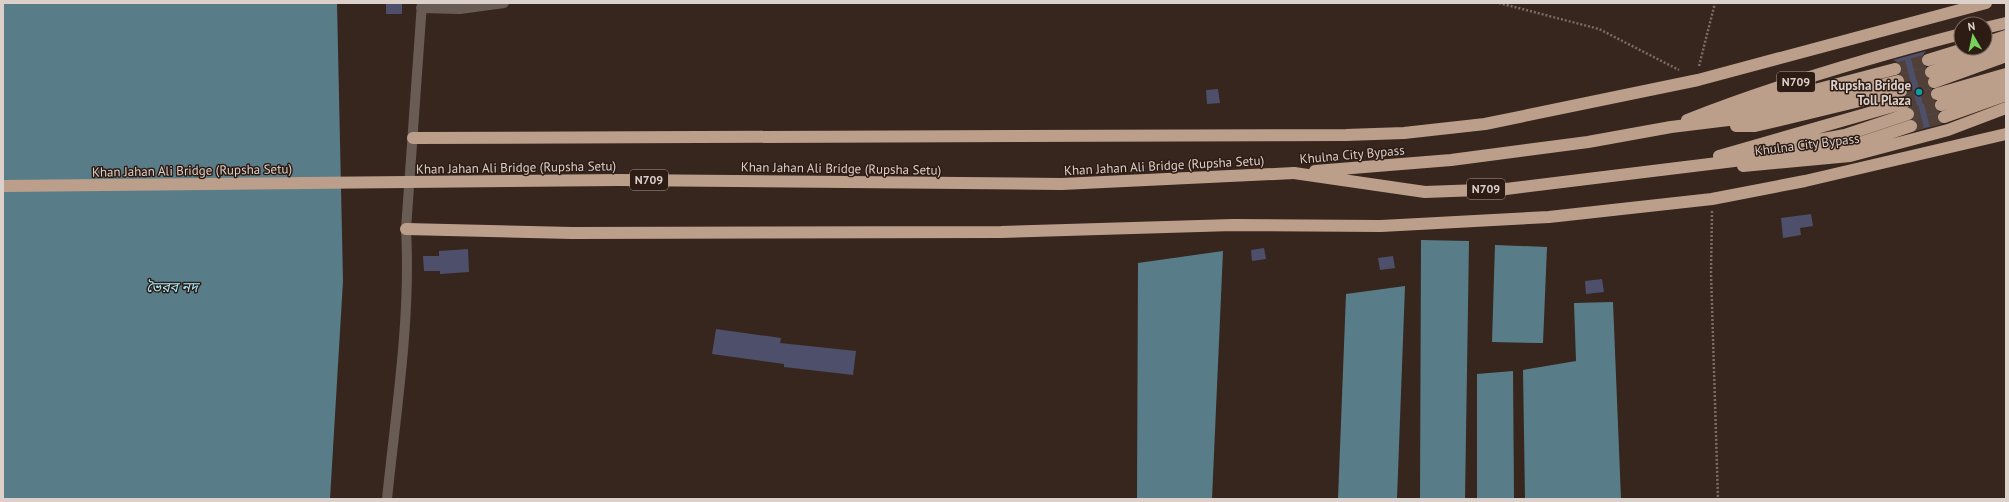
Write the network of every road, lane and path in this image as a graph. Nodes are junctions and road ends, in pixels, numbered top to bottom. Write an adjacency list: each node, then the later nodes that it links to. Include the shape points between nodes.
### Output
1 (504, 3): 5 (street, via 460,9)
2 (1499, 3): 19 (path, via 1599,29)
3 (1715, 3): 16 (path)
4 (1986, 3): 6 (highway)
5 (422, 6): 27 (street)
6 (1956, 7): 19 (highway)
7 (2006, 22): 8 (highway)
8 (1993, 26)
9 (1953, 36): 25 (highway, Khulna City Bypass / N709, via 1747,97)
10 (2006, 36): 11 (highway)
11 (1993, 40)
12 (2006, 46): 20 (highway)
13 (1953, 52): 15 (highway)
14 (2006, 56): 20 (highway)
15 (1928, 60)
16 (1699, 64)
17 (1895, 69): 25 (highway, Khulna City Bypass / N709)
18 (2006, 74): 20 (highway)
19 (1698, 80): 27 (highway, via 1485,124 1404,133)
20 (1934, 82)
21 (2006, 85): 23 (highway, via 1942,111)
22 (1900, 86): 25 (highway, Khulna City Bypass / N709, via 1755,126)
23 (2006, 95)
24 (2006, 108): 28 (highway, Khulna City Bypass / N709, via 1948,130 1850,156 1766,165)
25 (1671, 127): 29 (highway, Khulna City Bypass / N709, via 1588,142 1451,160)
26 (2006, 134): 31 (highway, via 1805,181)
27 (413, 138): 32 (street)
28 (1678, 168): 28 (highway, Khulna City Bypass / N709, via 1848,147 1908,114); 29 (highway, Khulna City Bypass / N709, via 1506,189 1424,192)
29 (1294, 173): 30 (highway, Khan Jahan Ali Bridge (Rupsha Setu) / N709, bridge, via 1062,184 618,180)
30 (3, 186)
31 (1712, 198): 32 (highway, via 1549,217 1381,226 1233,225 1001,232 572,233); 34 (path, via 1711,273)
32 (406, 229): 33 (street, via 408,261 403,342)
33 (387, 499)
34 (1718, 499)

